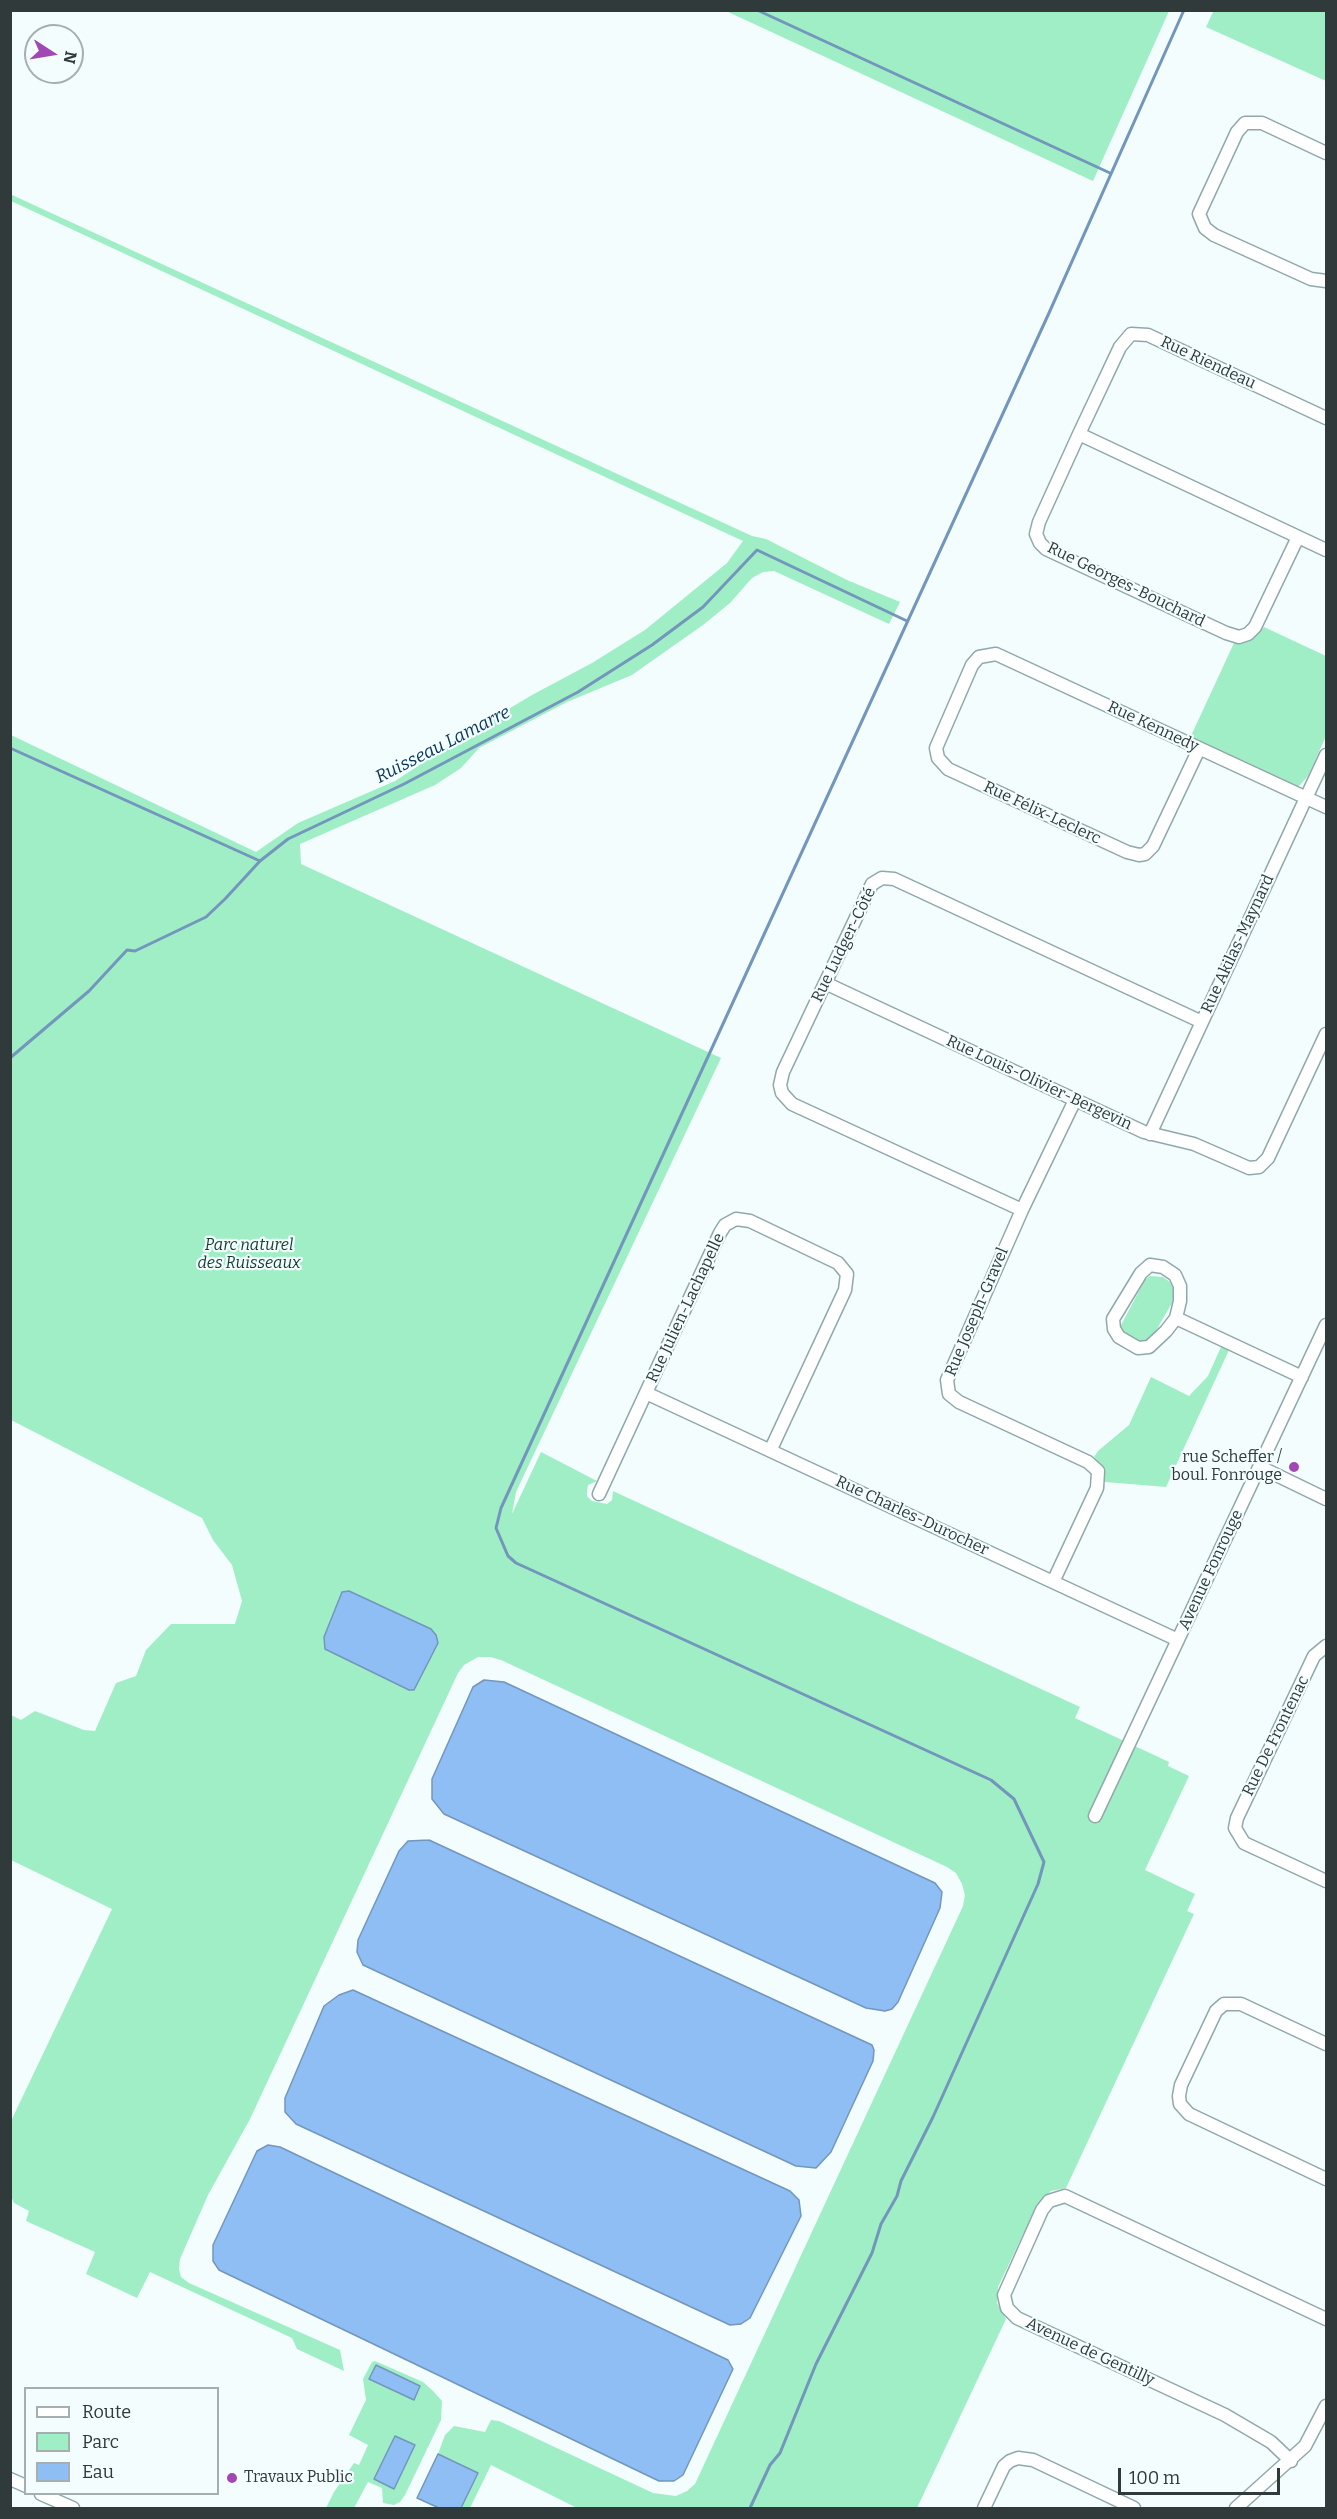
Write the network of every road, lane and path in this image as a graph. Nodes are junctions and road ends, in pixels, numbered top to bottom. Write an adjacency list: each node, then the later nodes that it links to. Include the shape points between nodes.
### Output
1 (1326, 153): 2 (street, via 1262,123 1245,123 1238,129 1199,214 1205,228 1214,235 1311,279)
2 (1326, 281)
3 (1107, 375): 4 (street, Rue Riendeau, via 1127,337 1143,333); 5 (street, Rue Georges-Bouchard)
4 (1326, 418)
5 (1079, 434): 6 (street); 6 (street, Rue Georges-Bouchard, via 1037,526 1036,534 1046,549 1236,637 1251,632)
6 (1298, 537): 7 (street)
7 (1326, 550)
8 (980, 657): 9 (street, Rue Kennedy, via 1000,655); 9 (street, Rue Félix-Leclerc, via 970,669 938,739 936,753 940,762 1127,852 1142,855 1153,846)
9 (1199, 748): 11 (street, Rue Kennedy)
10 (1326, 754): 11 (street, Rue Akilas-Maynard)
11 (1306, 798): 12 (street, Rue Kennedy); 14 (street, Rue Akilas-Maynard)
12 (1326, 807)
13 (825, 983): 14 (street, Rue Ludger-Côté, via 867,891 875,882 890,878); 16 (street, Rue Louis-Olivier-Bergevin); 18 (street, Rue Ludger-Côté, via 781,1076 784,1096 792,1104)
14 (1202, 1022): 17 (street, Rue Akilas-Maynard)
15 (1326, 1034): 17 (street, Rue Louis-Olivier-Bergevin, via 1268,1158 1258,1167 1246,1168 1194,1144)
16 (1075, 1100): 17 (street, Rue Louis-Olivier-Bergevin); 18 (street, Rue Joseph-Gravel)
17 (1150, 1134)
18 (1022, 1210): 27 (street, Rue Joseph-Gravel, via 950,1368 946,1385 949,1394 959,1402 1088,1462 1098,1471 1095,1493)
19 (1176, 1318): 19 (street, via 1181,1297 1179,1282 1168,1269 1150,1265 1115,1314 1113,1324 1123,1341 1144,1348 1156,1342); 21 (street)
20 (1326, 1324): 21 (street, Avenue Fonrouge)
21 (1302, 1377): 24 (street, Avenue Fonrouge)
22 (646, 1393): 23 (street, Rue Charles-Durocher); 23 (street, Rue Julien-Lachapelle, via 720,1233 732,1220 750,1221 837,1263 847,1278 843,1295); 25 (street, Rue Julien-Lachapelle)
23 (771, 1449): 27 (street, Rue Charles-Durocher)
24 (1260, 1467): 26 (street); 28 (street, Avenue Fonrouge)
25 (599, 1494)
26 (1326, 1498)
27 (1053, 1582): 28 (street, Rue Charles-Durocher)
28 (1178, 1640): 30 (street, Avenue Fonrouge)
29 (1326, 1646): 31 (street, Rue De Frontenac, via 1314,1656 1237,1818 1236,1832 1248,1845)
30 (1095, 1816)
31 (1326, 1881)
32 (1326, 2044): 33 (street, via 1241,2004 1224,2004 1216,2011 1181,2085 1179,2100 1189,2114)
33 (1326, 2179)
34 (1326, 2319): 36 (street, Avenue de Gentilly, via 1065,2196 1049,2201 1042,2210 1004,2295 1007,2308 1017,2318 1225,2415 1271,2442)
35 (1326, 2406): 36 (street, via 1311,2438)
36 (1291, 2461): 43 (street)
37 (10, 2479): 38 (street)
38 (24, 2485)
39 (45, 2495): 40 (street)
40 (73, 2508)
41 (984, 2508): 42 (street, via 1004,2466 1018,2458 1033,2460)
42 (1134, 2508)
43 (1236, 2508)

